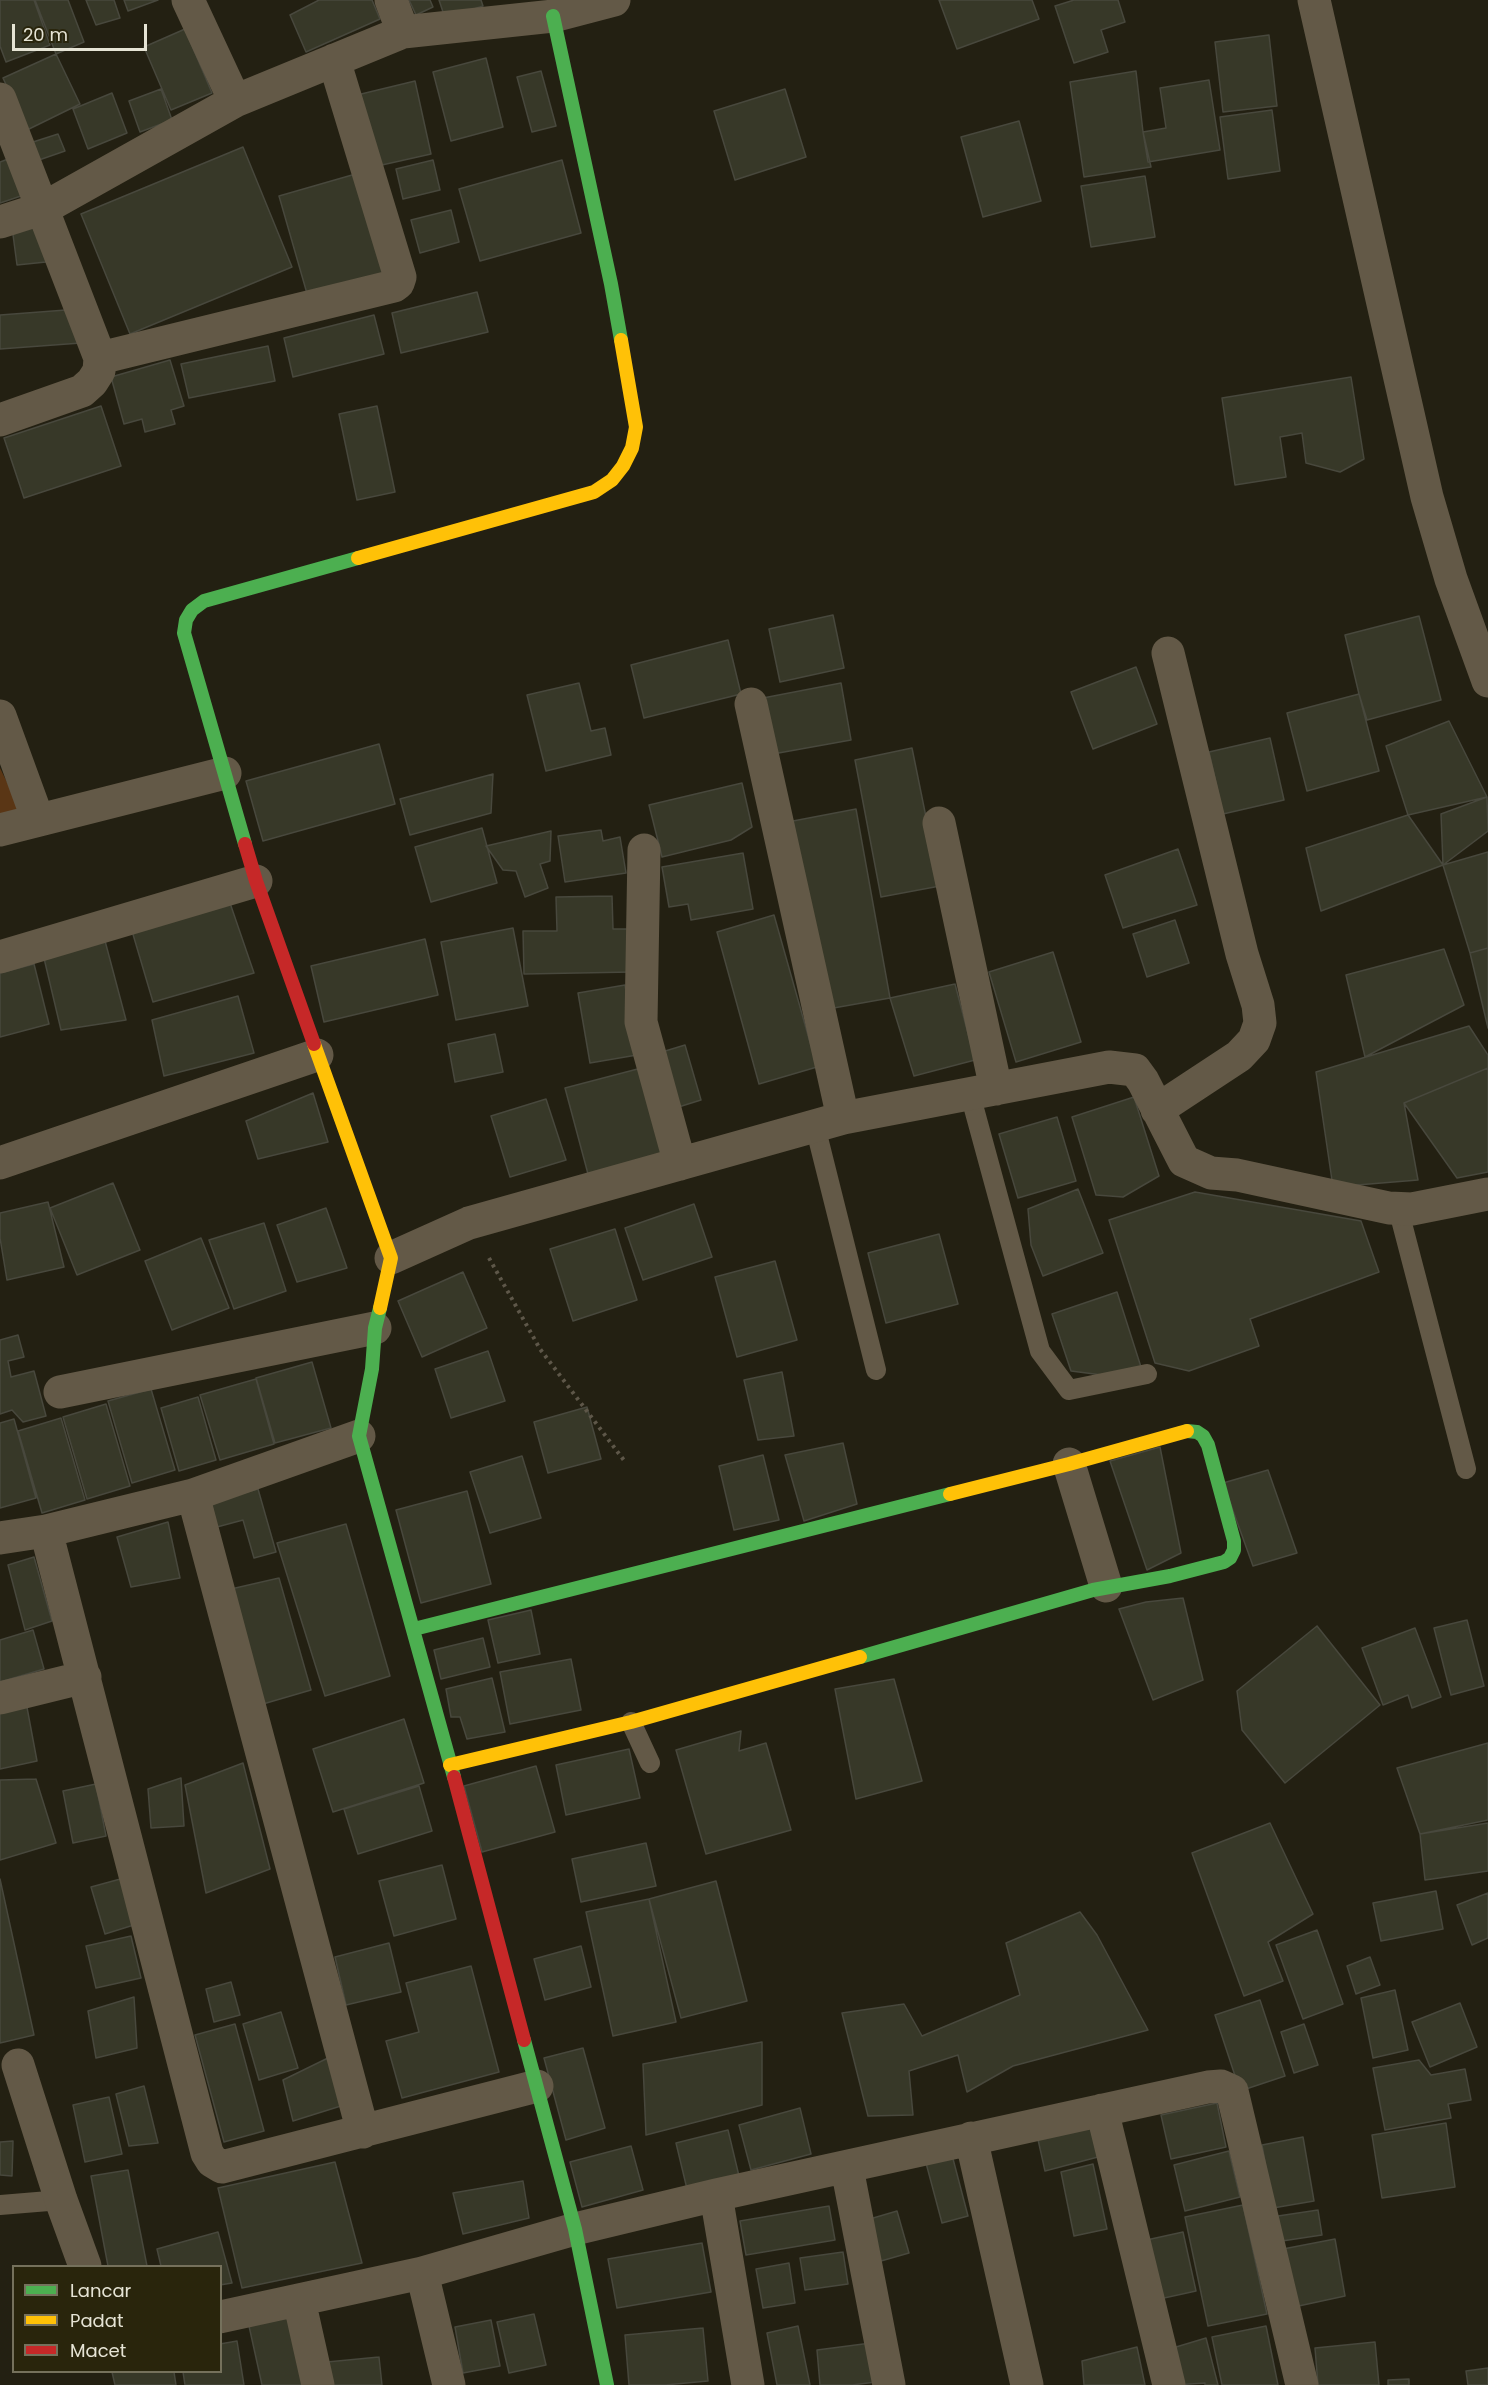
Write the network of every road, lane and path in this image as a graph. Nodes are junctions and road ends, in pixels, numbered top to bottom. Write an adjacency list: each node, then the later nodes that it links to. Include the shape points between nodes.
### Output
1 (188, 0): 9 (street)
2 (391, 0): 6 (street)
3 (614, 0): 5 (street)
4 (1314, 0): 15 (street, via 1427,497 1451,579)
5 (552, 16): 6 (street); 18 (street, via 611,284 636,427 632,448 612,480 594,492 221,594 192,610 184,633)
6 (403, 32): 7 (street)
7 (334, 60): 9 (street); 12 (street, via 400,277 398,283)
8 (0, 99): 10 (street)
9 (235, 101): 10 (street)
10 (44, 208): 11 (street); 12 (street)
11 (0, 222)
12 (100, 358): 13 (street, via 99,371 82,391)
13 (0, 420)
14 (1168, 653): 27 (street, via 1260,1023 1254,1040 1239,1056)
15 (1488, 681)
16 (751, 704): 28 (street)
17 (0, 716): 19 (street)
18 (225, 773): 19 (street); 23 (street)
19 (38, 820): 21 (street)
20 (939, 823): 26 (street)
21 (0, 830)
22 (644, 850): 30 (street, via 641,1022)
23 (256, 881): 24 (street); 25 (street)
24 (0, 957)
25 (317, 1055): 29 (street); 34 (street)
26 (983, 1092): 27 (street, via 1109,1067 1123,1068 1135,1070); 28 (street); 37 (lane, via 1040,1352 1069,1390)
27 (1157, 1110): 32 (street, via 1184,1161 1196,1168)
28 (829, 1122): 30 (street); 36 (lane)
29 (0, 1162)
30 (680, 1164): 33 (street)
31 (1488, 1194): 32 (street)
32 (1398, 1209): 42 (lane)
33 (469, 1223): 34 (street); 40 (path, via 540,1349)
34 (391, 1258): 35 (street)
35 (375, 1328): 38 (street); 39 (street, via 372,1369)
36 (876, 1370)
37 (1147, 1374)
38 (60, 1392)
39 (358, 1436): 43 (street); 47 (street)
40 (626, 1463)
41 (1069, 1464): 46 (street); 46 (street, via 1189,1430 1197,1431 1208,1445 1234,1541 1230,1557 1170,1576); 47 (street)
42 (1466, 1469)
43 (193, 1495): 44 (street); 56 (street)
44 (46, 1531): 45 (street); 48 (street)
45 (0, 1538)
46 (1106, 1586): 50 (street)
47 (414, 1629): 52 (street)
48 (85, 1677): 49 (street); 56 (street, via 207,2153 222,2167)
49 (0, 1698)
50 (631, 1722): 51 (lane); 52 (street)
51 (650, 1763)
52 (450, 1765): 54 (street)
53 (18, 2065): 60 (street)
54 (537, 2086): 56 (street); 62 (street)
55 (1102, 2110): 57 (street); 73 (street); 74 (street, via 1208,2087 1221,2086 1232,2091)
56 (363, 2132)
57 (971, 2138): 58 (street); 72 (street)
58 (847, 2168): 59 (street); 71 (street)
59 (716, 2195): 62 (street); 70 (street)
60 (61, 2200): 61 (lane); 63 (street)
61 (0, 2205)
62 (575, 2229): 64 (street); 69 (street)
63 (86, 2265)
64 (422, 2273): 65 (street); 68 (street)
65 (299, 2300): 66 (street); 67 (street)
66 (222, 2317)
67 (318, 2385)
68 (449, 2385)
69 (607, 2385)
70 (748, 2385)
71 (889, 2385)
72 (1027, 2385)
73 (1169, 2385)
74 (1302, 2385)

